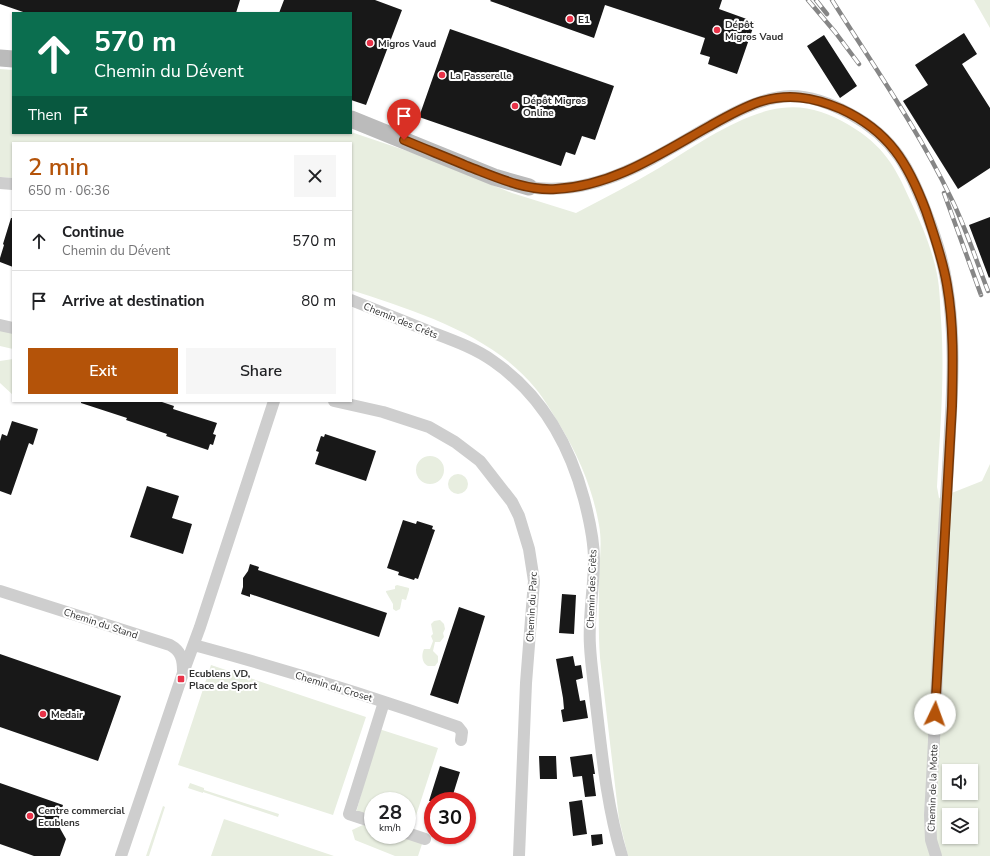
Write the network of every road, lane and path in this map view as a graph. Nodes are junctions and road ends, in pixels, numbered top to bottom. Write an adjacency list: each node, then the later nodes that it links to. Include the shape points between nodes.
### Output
1 (0, 58): 2 (street)
2 (12, 59)
3 (352, 119): 6 (street, via 494,177)
4 (0, 183): 5 (street)
5 (12, 184)
6 (529, 187): 21 (street, Chemin de la Motte, via 557,189 604,180 641,164 745,108 769,99 790,96 819,100 859,119 877,131 904,163 923,204 938,248 947,285 952,338 952,406 930,816 931,840)
7 (352, 300): 20 (street, Chemin des Crêts, via 468,347 493,361 543,409 565,444 580,485 592,534 594,559 590,655 606,780)
8 (0, 325): 9 (street)
9 (12, 328)
10 (274, 402): 13 (street)
11 (338, 402): 19 (street, Chemin du Parc, via 429,426 455,442 480,462 512,502 519,516 529,549 534,591 526,683)
12 (0, 591): 14 (street, Chemin du Stand, via 170,645 182,656)
13 (194, 645): 14 (street); 15 (street, Chemin du Croset)
14 (183, 673): 18 (street)
15 (384, 702): 16 (street, Chemin du Croset, via 458,727 462,732); 17 (street, via 349,814)
16 (461, 740)
17 (364, 819)
18 (121, 856)
19 (519, 856)
20 (622, 856)
21 (936, 856)

